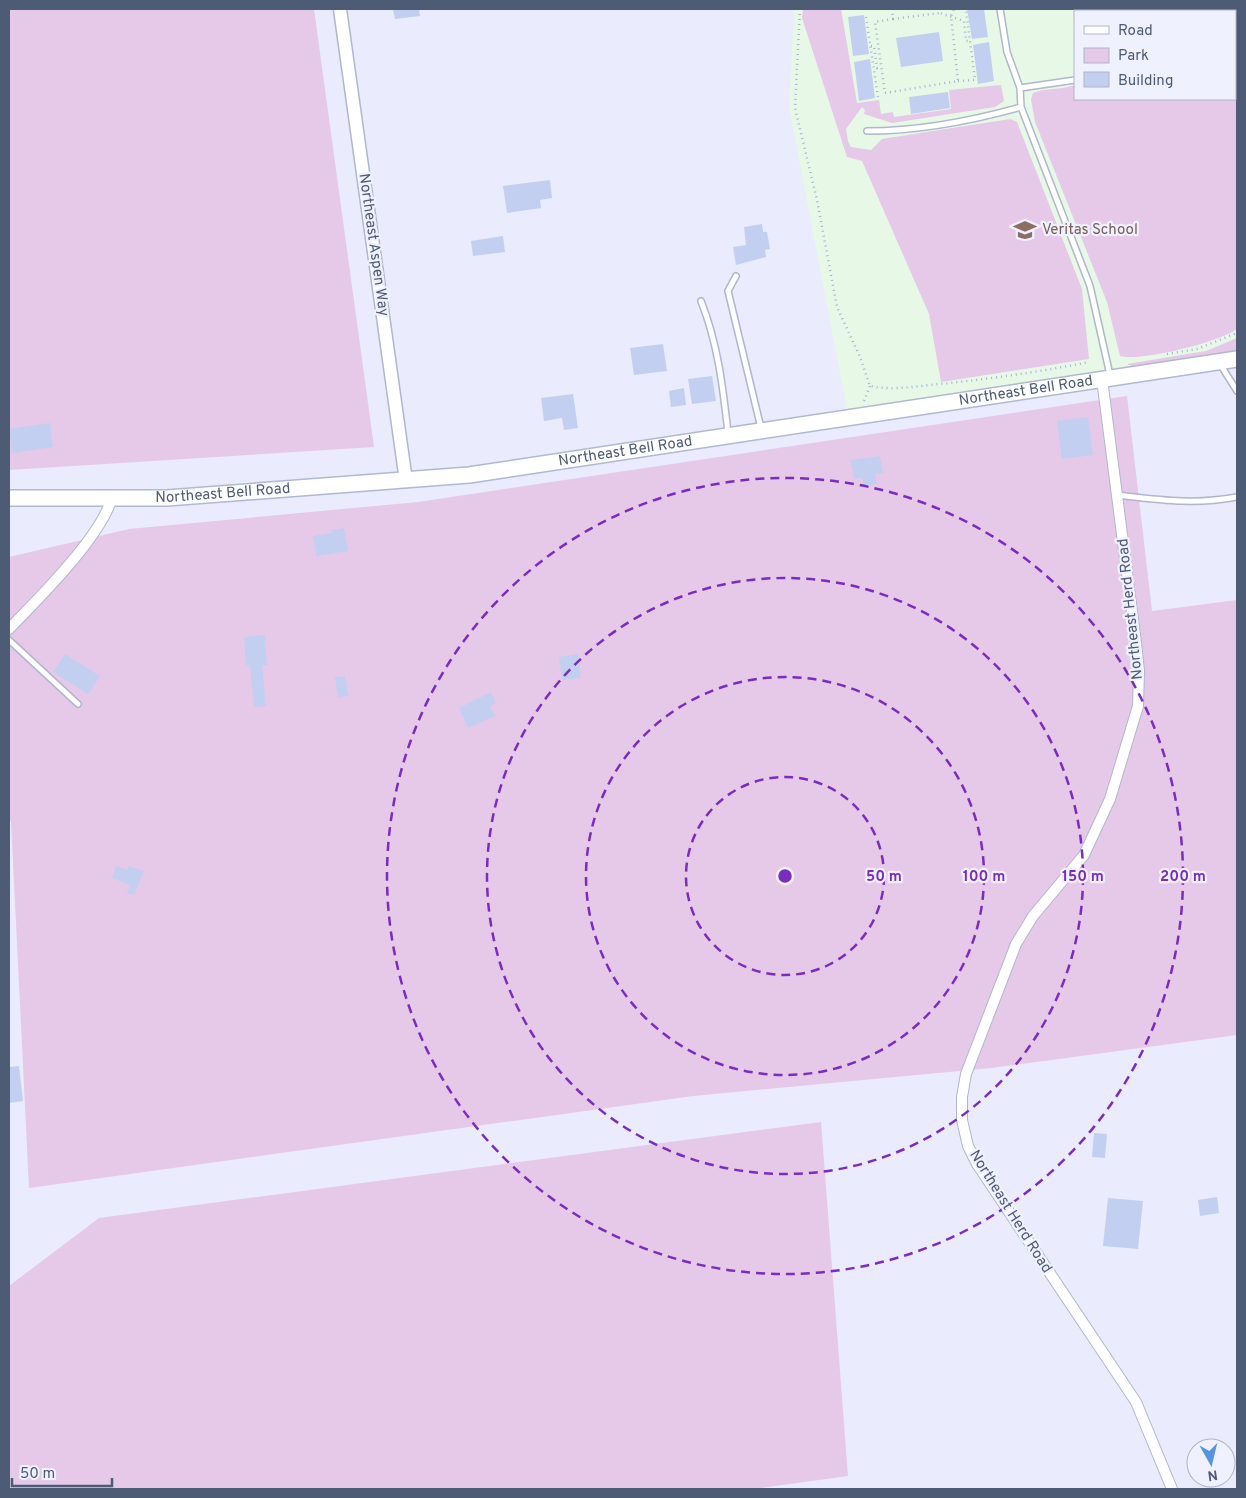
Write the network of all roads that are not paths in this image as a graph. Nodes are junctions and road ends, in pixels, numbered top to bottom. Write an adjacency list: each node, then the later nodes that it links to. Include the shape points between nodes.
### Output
1 (340, 9): 15 (street, Northeast Aspen Way)
2 (1000, 9): 4 (lane, via 1007,52)
3 (1074, 80): 4 (lane)
4 (1020, 88): 5 (lane)
5 (1022, 107): 6 (lane, via 903,131); 11 (lane, via 1090,286)
6 (867, 131)
7 (736, 276): 13 (lane, via 728,291)
8 (701, 301): 14 (lane, via 718,356)
9 (1237, 359): 10 (main road, Northeast Bell Road)
10 (1219, 362): 11 (main road, Northeast Bell Road); 12 (lane)
11 (1106, 378): 13 (main road, Northeast Bell Road); 16 (street, Northeast Herd Road)
12 (1237, 391)
13 (762, 431): 14 (main road, Northeast Bell Road)
14 (729, 436): 15 (main road, Northeast Bell Road, via 528,467)
15 (406, 480): 19 (main road, Northeast Bell Road, via 221,495)
16 (1117, 495): 17 (lane, via 1171,502 1207,502); 23 (street, Northeast Herd Road, via 1138,662 1138,706 1110,799 1094,836 1084,855 1033,916 1016,944 966,1074 962,1120 968,1146 977,1164 1136,1402)
17 (1237, 497)
18 (9, 498): 19 (main road, Northeast Bell Road)
19 (112, 498): 20 (street, via 106,516)
20 (9, 629)
21 (9, 640): 22 (lane)
22 (78, 704)
23 (1172, 1489)

